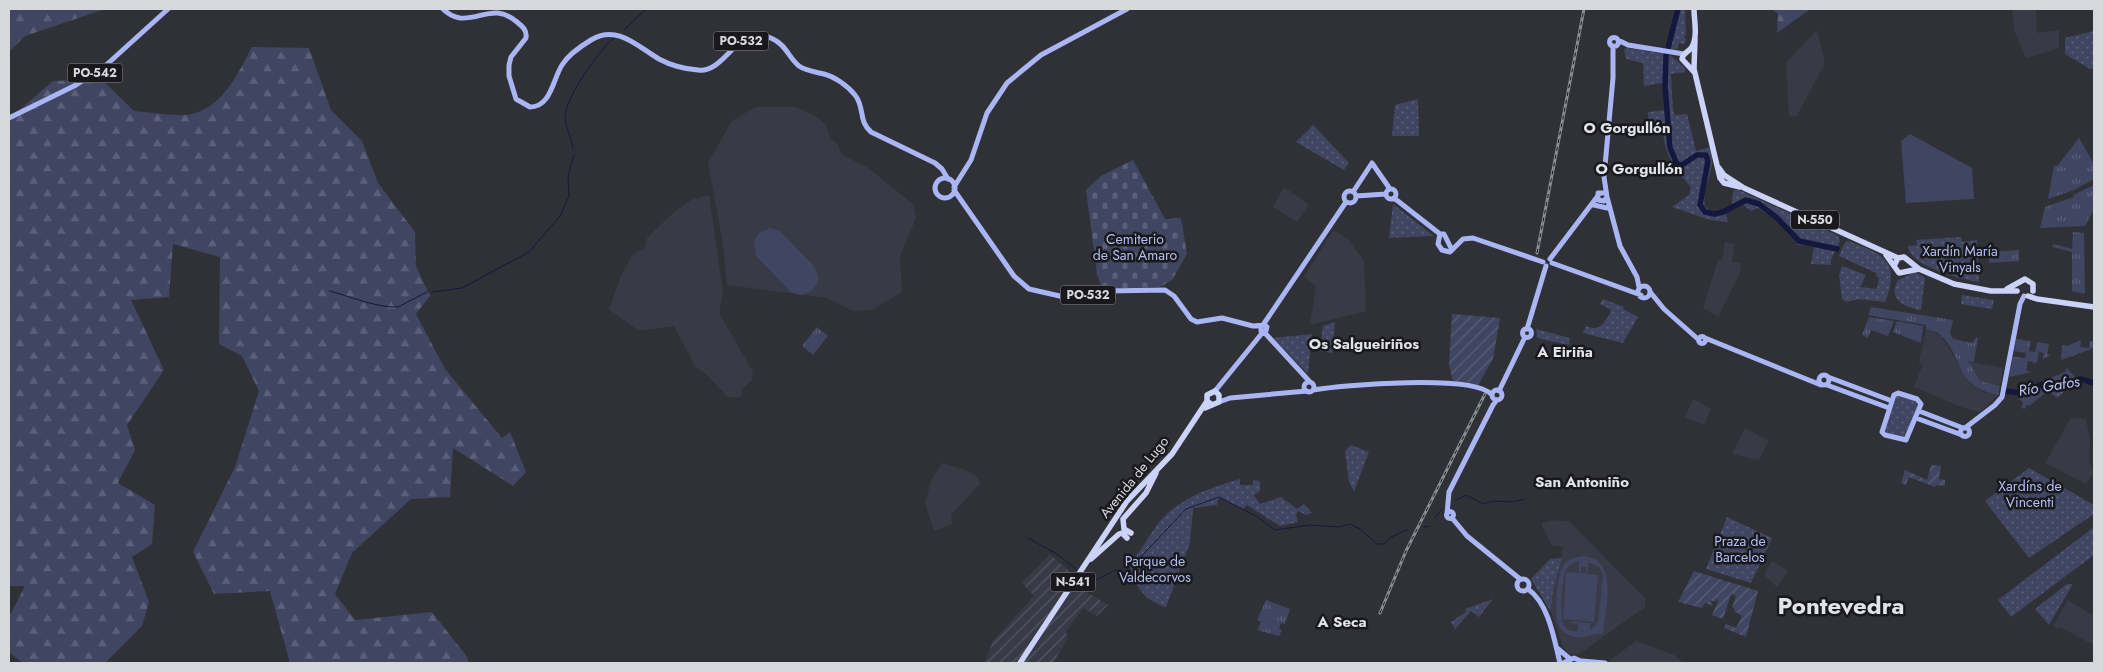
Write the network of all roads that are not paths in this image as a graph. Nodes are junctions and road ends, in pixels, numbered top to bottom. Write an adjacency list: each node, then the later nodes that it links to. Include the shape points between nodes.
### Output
1 (168, 9): 11 (main road, PO-542, via 104,67 76,86)
2 (443, 9): 12 (main road, PO-532, via 461,18 484,13 500,14 514,19 524,28 526,38 511,57 508,70 516,99 530,107 540,105 546,98 569,57 601,35 623,36 666,62 702,71 713,66 745,39 770,37 782,45 800,67 829,76 852,91 860,102 863,124 871,132)
3 (1127, 9): 13 (main road, via 1042,56 1014,76 990,108 971,160)
4 (1694, 9): 5 (highway)
5 (1695, 39): 7 (highway); 8 (highway)
6 (1670, 53): 7 (main road); 9 (main road); 21 (main road, via 1616,44)
7 (1686, 53): 8 (highway, via 1692,53); 9 (highway)
8 (1694, 60): 9 (highway); 10 (highway)
9 (1684, 63): 10 (highway)
10 (1695, 74): 29 (highway, N-550, via 1719,168 1724,175 1744,188)
11 (9, 118)
12 (942, 169): 14 (main road); 15 (main road)
13 (962, 175): 15 (main road); 16 (main road)
14 (940, 179): 15 (main road); 20 (main road, via 935,185 936,191)
15 (949, 179): 16 (main road)
16 (954, 188): 20 (main road, via 951,195); 23 (main road, PO-532)
17 (1390, 189): 18 (main road, via 1372,163); 19 (main road); 22 (main road, via 1396,192)
18 (1354, 194): 19 (main road); 24 (main road, via 1353,202); 24 (main road, via 1345,193)
19 (1386, 194): 22 (main road, via 1390,199)
20 (944, 197): 23 (main road)
21 (1602, 197): 25 (main road); 26 (main road)
22 (1394, 198): 27 (main road)
23 (962, 201): 49 (main road, PO-532, via 1014,276 1029,288 1064,298 1106,291 1165,290 1194,321 1203,323 1222,318)
24 (1346, 202): 49 (main road)
25 (1592, 206): 26 (main road); 31 (main road, via 1565,236)
26 (1609, 211): 34 (main road)
27 (1440, 234): 28 (main road, via 1444,234); 28 (main road, via 1439,247 1445,252)
28 (1452, 250): 33 (main road, via 1463,239 1473,238)
29 (1885, 253): 30 (highway, N-550); 35 (highway)
30 (1898, 258): 32 (highway); 35 (highway)
31 (1551, 261): 33 (main road, via 1545,258); 41 (main road)
32 (1910, 261): 36 (highway); 37 (highway)
33 (1544, 264): 56 (main road, via 1529,330 1523,332 1525,337 1499,391 1494,391)
34 (1630, 266): 39 (main road); 40 (main road)
35 (1894, 266): 37 (highway, via 1899,272)
36 (1919, 269): 37 (highway); 42 (highway, via 1960,285 1991,291)
37 (1908, 270)
38 (2018, 283): 42 (highway); 43 (highway, via 2022,279 2030,280); 44 (highway)
39 (1638, 287): 40 (main road); 41 (main road); 45 (main road)
40 (1646, 287): 46 (main road)
41 (1629, 290): 45 (main road)
42 (2006, 290): 44 (highway)
43 (2033, 291): 44 (highway); 47 (highway)
44 (2022, 294): 47 (highway); 64 (main road, via 2002,396 1996,405)
45 (1641, 295): 46 (main road, via 1646,298)
46 (1651, 295): 52 (main road, via 1692,334)
47 (2044, 300): 48 (highway)
48 (2094, 307)
49 (1263, 330): 54 (main road, via 1304,375); 55 (main road)
50 (1828, 377): 51 (main road); 53 (main road); 57 (main road)
51 (1819, 378): 52 (main road); 53 (main road)
52 (1812, 381): 53 (main road)
53 (1824, 385): 59 (main road)
54 (1308, 387): 55 (main road, via 1228,399); 56 (main road, via 1428,383 1488,391)
55 (1218, 394): 58 (highway, N-541); 58 (highway, N-541, via 1209,393)
56 (1494, 399): 67 (main road, via 1448,492 1449,513 1467,536)
57 (1892, 401): 59 (main road); 60 (main road, via 1898,393 1917,399 1921,404)
58 (1209, 402): 65 (highway, Avenida de Lugo / N-541)
59 (1889, 408): 61 (main road, via 1882,429 1885,435 1906,440)
60 (1919, 411): 61 (main road); 62 (main road)
61 (1916, 418): 63 (main road)
62 (1942, 420): 63 (main road); 64 (main road)
63 (1939, 427): 64 (main road, via 1962,436 1968,436)
64 (1967, 428)
65 (1156, 471): 66 (highway, Avenida de Lugo / N-541, via 1127,501); 66 (highway, via 1146,493 1123,519 1124,529 1129,535 1118,534)
66 (1081, 569): 72 (highway, Avenida de Lugo / N-541)
67 (1520, 579): 68 (main road, via 1527,580); 68 (main road, via 1516,584 1518,590 1524,592)
68 (1528, 589): 69 (main road, via 1543,609)
69 (1557, 648): 70 (main road); 73 (main road)
70 (1570, 659): 71 (main road); 73 (main road)
71 (1584, 662): 74 (main road)
72 (1020, 663)
73 (1561, 663)
74 (1605, 663)

